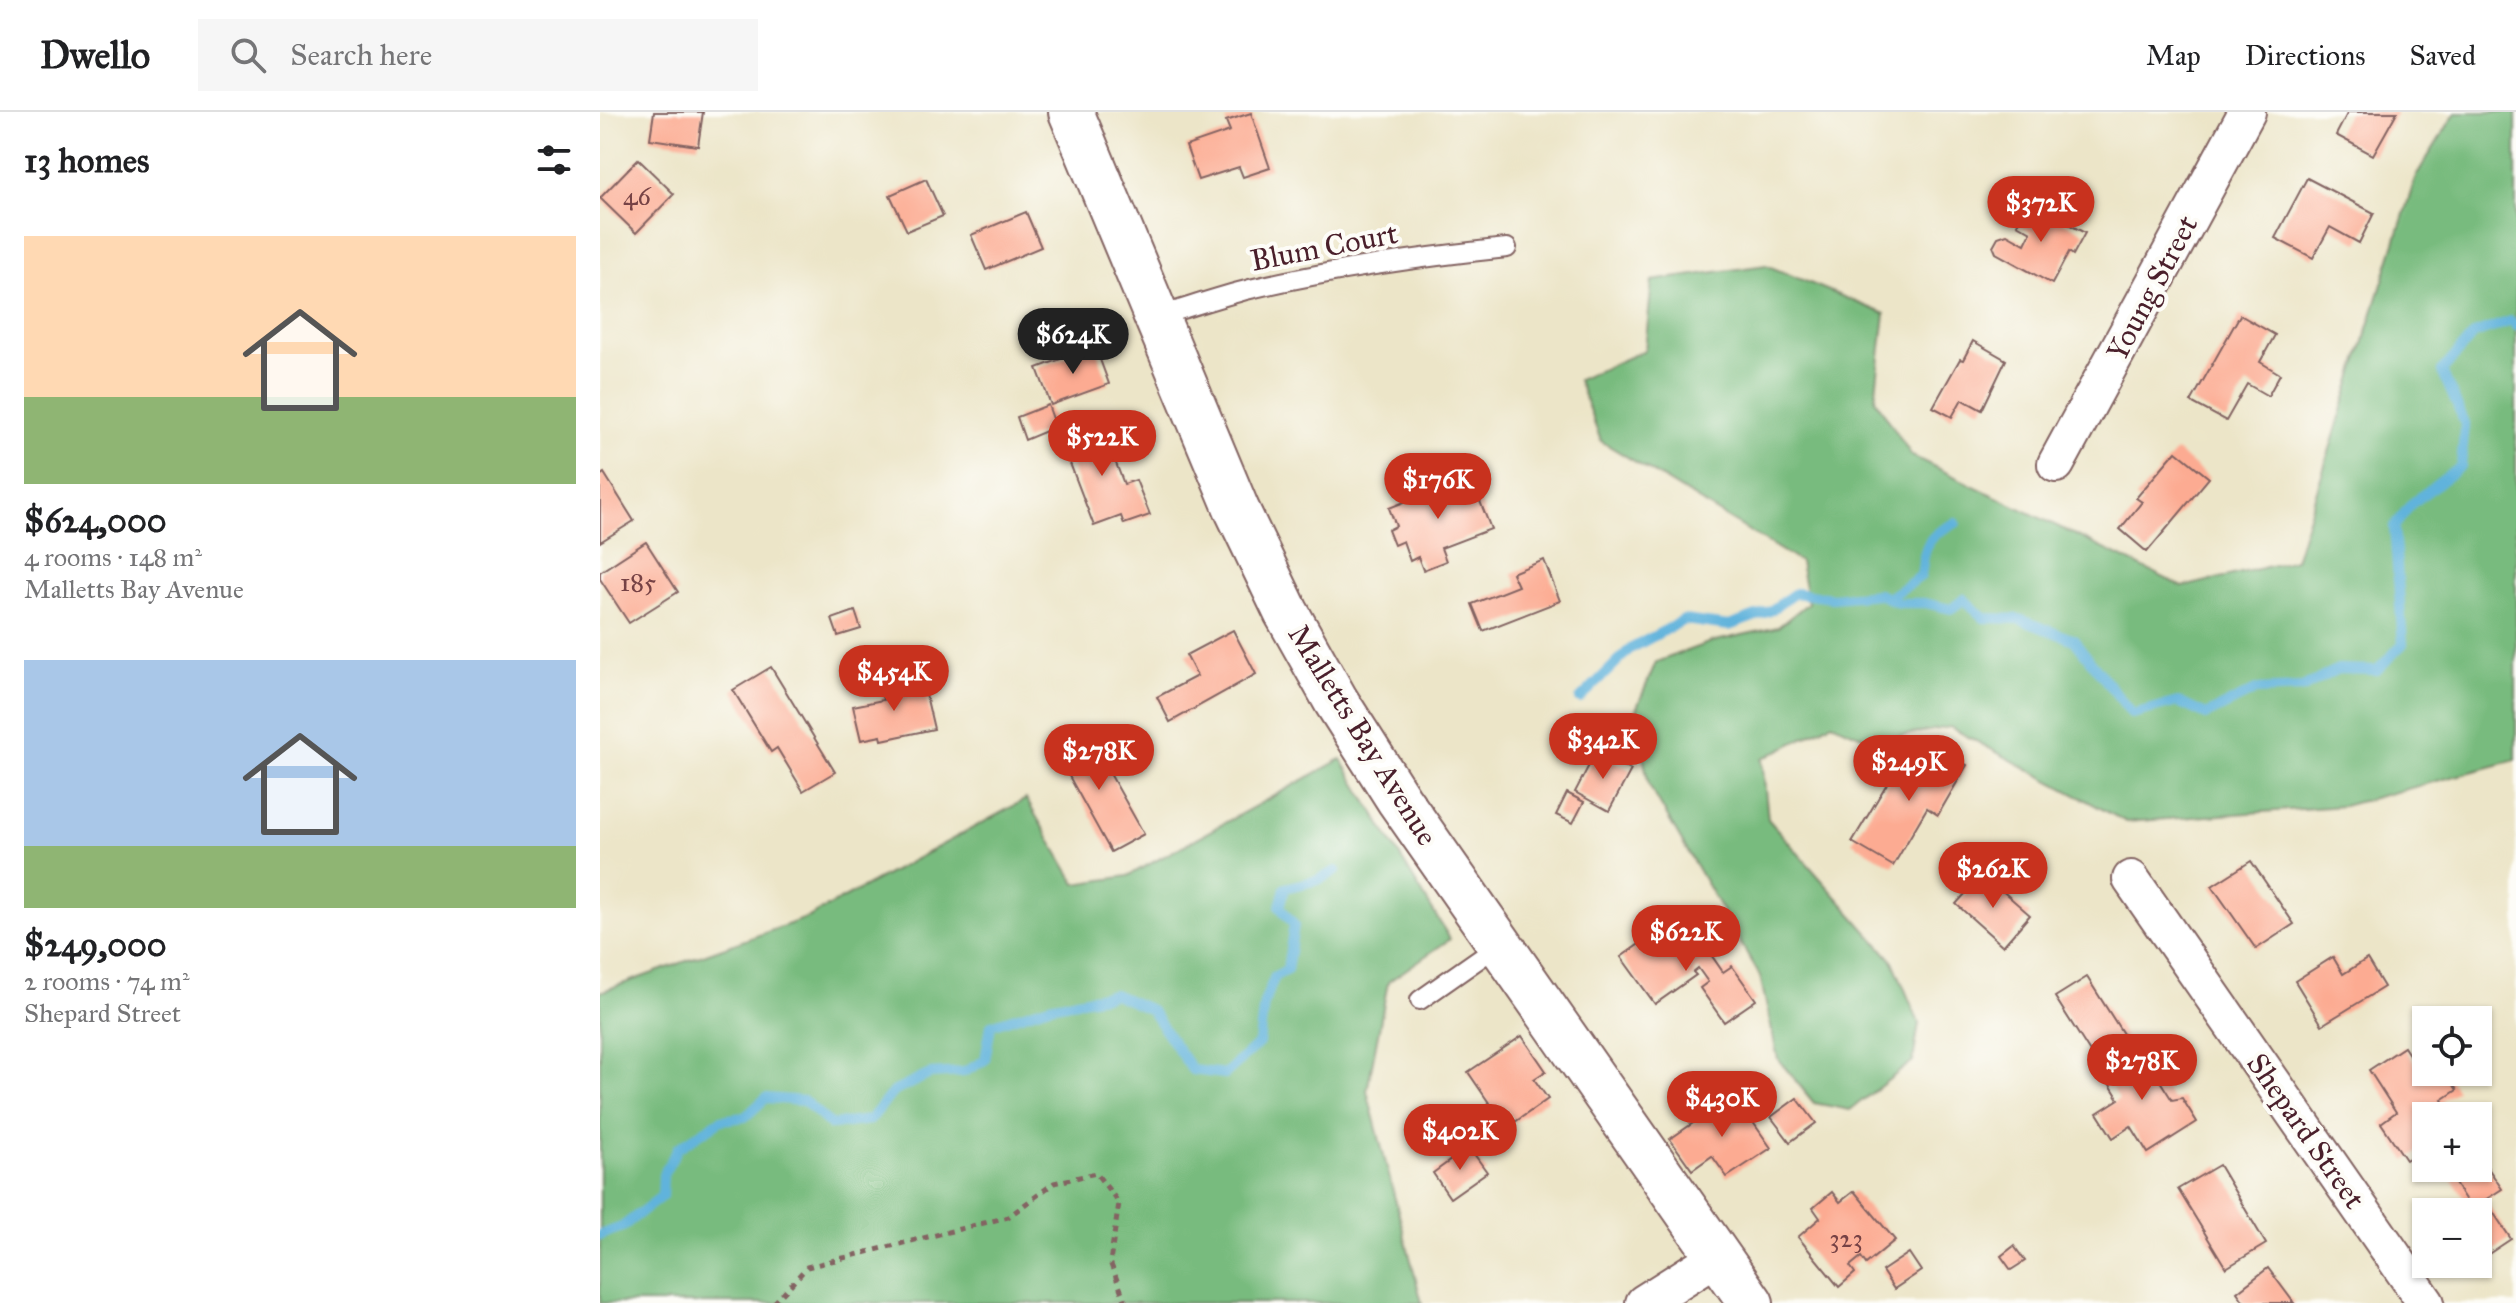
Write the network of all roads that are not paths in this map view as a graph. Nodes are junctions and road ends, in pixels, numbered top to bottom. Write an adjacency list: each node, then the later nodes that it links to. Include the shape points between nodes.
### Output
1 (1071, 112): 4 (street, Malletts Bay Avenue)
2 (2247, 112): 5 (street, Young Street)
3 (1507, 248): 4 (lane, Blum Court, via 1346,269)
4 (1156, 317): 7 (street, Malletts Bay Avenue, via 1286,612 1399,800)
5 (2056, 464)
6 (2131, 879): 12 (street, Shepard Street)
7 (1500, 944): 8 (lane); 9 (street, Malletts Bay Avenue)
8 (1420, 1000)
9 (1718, 1256): 10 (street); 11 (street, Malletts Bay Avenue)
10 (1644, 1303)
11 (1751, 1303)
12 (2426, 1303)

